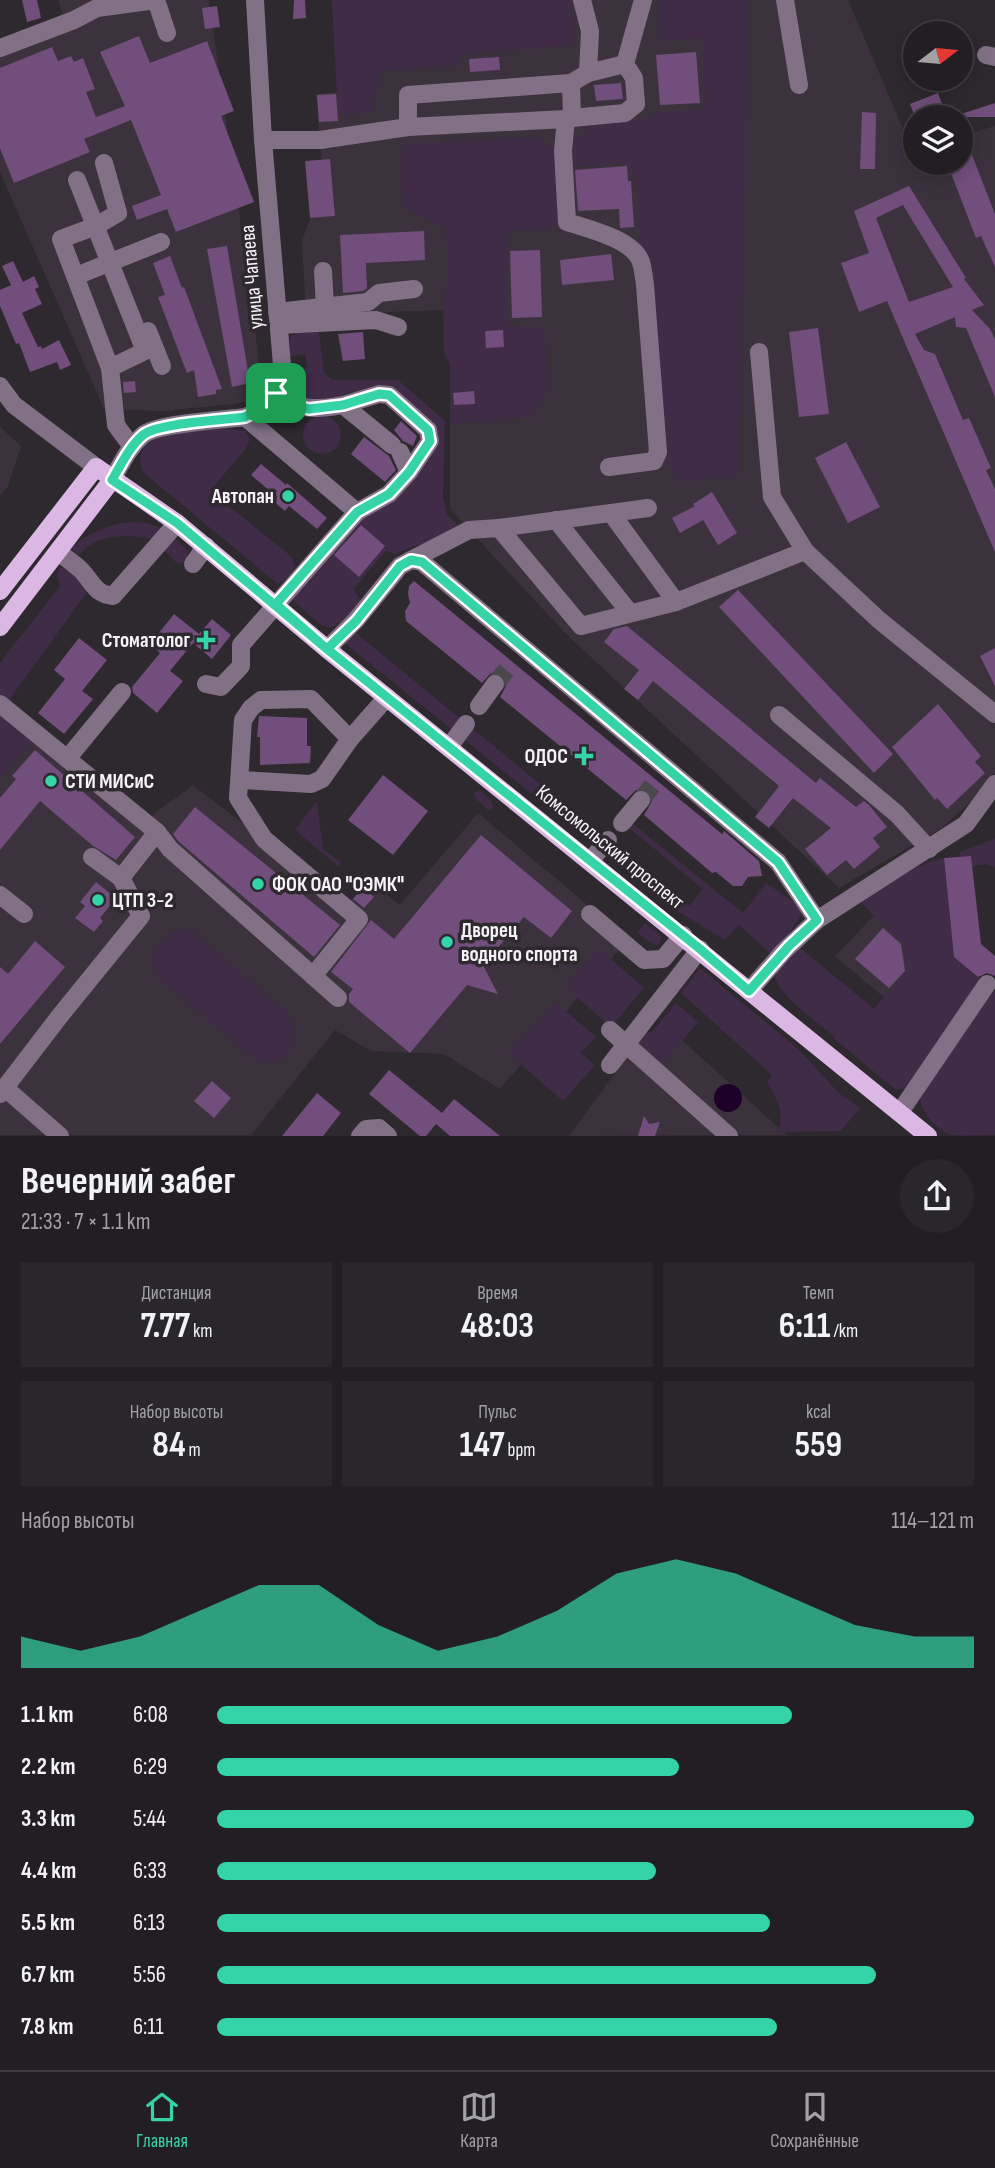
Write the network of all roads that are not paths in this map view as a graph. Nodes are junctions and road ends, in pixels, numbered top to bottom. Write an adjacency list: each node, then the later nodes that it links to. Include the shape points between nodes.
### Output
1 (156, 0): 6 (street); 7 (street)
2 (255, 0): 15 (street, улица Чапаева)
3 (582, 0): 10 (street, via 590,31)
4 (643, 0): 9 (street)
5 (785, 0): 12 (street)
6 (95, 4): 8 (street, via 74,20)
7 (167, 33)
8 (0, 48)
9 (625, 64): 10 (street); 13 (street, via 634,78 636,104 625,113)
10 (588, 73): 11 (street)
11 (571, 83): 13 (street); 14 (street, via 408,95)
12 (799, 85)
13 (569, 119): 14 (street); 37 (street, via 563,151 567,222 627,246 640,260 645,285 658,452 654,461)
14 (408, 127): 15 (street, via 320,140)
15 (263, 140): 25 (street, улица Чапаева)
16 (104, 163): 18 (street, via 118,213)
17 (77, 180): 18 (street)
18 (96, 226): 20 (street); 22 (street, via 61,239)
19 (162, 242): 20 (street)
20 (116, 264): 22 (street); 27 (street)
21 (323, 271): 24 (street)
22 (76, 276): 30 (street)
23 (414, 289): 24 (street, via 379,293 368,302)
24 (326, 306): 25 (street)
25 (277, 318): 26 (street, via 376,320); 32 (street, улица Чапаева, via 282,365)
26 (398, 327)
27 (149, 349): 29 (street); 30 (street)
28 (759, 352): 47 (street, via 772,497)
29 (162, 366)
30 (110, 369): 35 (street, via 116,425)
31 (0, 386): 36 (street, via 14,405)
32 (276, 393): 33 (street, via 309,409); 34 (street, via 269,404)
33 (343, 405): 38 (street, via 396,448); 38 (street, via 389,395 428,430 430,441)
34 (245, 417): 35 (street, via 160,428 145,433); 41 (street)
35 (132, 447): 39 (street)
36 (96, 467): 39 (main road, Комсомольский проспект); 51 (main road)
37 (609, 467)
38 (409, 472): 41 (street, via 389,494)
39 (112, 480): 44 (main road, Комсомольский проспект); 48 (main road)
40 (648, 508): 42 (street)
41 (357, 512): 53 (street)
42 (611, 513): 43 (street); 52 (street)
43 (556, 520): 45 (street); 54 (street)
44 (177, 523): 46 (main road, Комсомольский проспект); 48 (street, via 113,596 97,591 82,570)
45 (499, 528): 49 (street, via 469,530); 54 (street, via 581,626)
46 (206, 546): 50 (street); 53 (main road, Комсомольский проспект)
47 (805, 551): 52 (street); 63 (street, via 879,620)
48 (58, 552): 55 (main road)
49 (411, 560): 56 (street, via 400,566 360,624); 82 (street, via 422,562 517,656 778,862)
50 (193, 564)
51 (0, 592)
52 (676, 602): 54 (street)
53 (276, 604): 56 (main road, Комсомольский проспект); 57 (street, via 242,645 241,666 221,687)
54 (630, 613)
55 (0, 627)
56 (327, 649): 60 (main road, Комсомольский проспект)
57 (206, 684)
58 (495, 684): 62 (street)
59 (122, 692): 68 (street)
60 (387, 697): 66 (street); 67 (main road, Комсомольский проспект)
61 (0, 704): 68 (street)
62 (479, 706)
63 (995, 714)
64 (779, 715): 75 (street, via 897,814)
65 (466, 724): 67 (street)
66 (350, 739): 69 (street, via 321,779 311,783); 69 (street, via 312,699 261,700 243,720)
67 (449, 747): 77 (main road, Комсомольский проспект)
68 (67, 759): 73 (street)
69 (240, 780): 85 (street, via 238,798 264,839 359,919)
70 (995, 783): 75 (street, via 966,824)
71 (641, 800): 72 (street)
72 (622, 823)
73 (157, 832): 78 (street); 85 (street, via 170,849)
74 (608, 840): 77 (street)
75 (929, 849): 82 (street)
76 (92, 857): 78 (street)
77 (590, 861): 83 (main road, Комсомольский проспект)
78 (121, 878): 92 (street, via 141,916)
79 (0, 895): 80 (street)
80 (24, 914)
81 (590, 914): 83 (street, via 644,960 663,959)
82 (817, 920): 87 (street)
83 (683, 935): 84 (main road, Комсомольский проспект)
84 (700, 949): 87 (main road, Комсомольский проспект); 90 (street)
85 (313, 976): 88 (street)
86 (987, 985): 93 (street)
87 (749, 991): 93 (main road, Комсомольский проспект)
88 (338, 998)
89 (610, 1030): 90 (street)
90 (626, 1044): 91 (street); 97 (street)
91 (610, 1065)
92 (3, 1091): 94 (street)
93 (900, 1112): 98 (main road, Комсомольский проспект)
94 (60, 1136)
95 (360, 1136): 96 (street, via 366,1129 379,1128)
96 (388, 1136)
97 (729, 1136)
98 (928, 1136)

